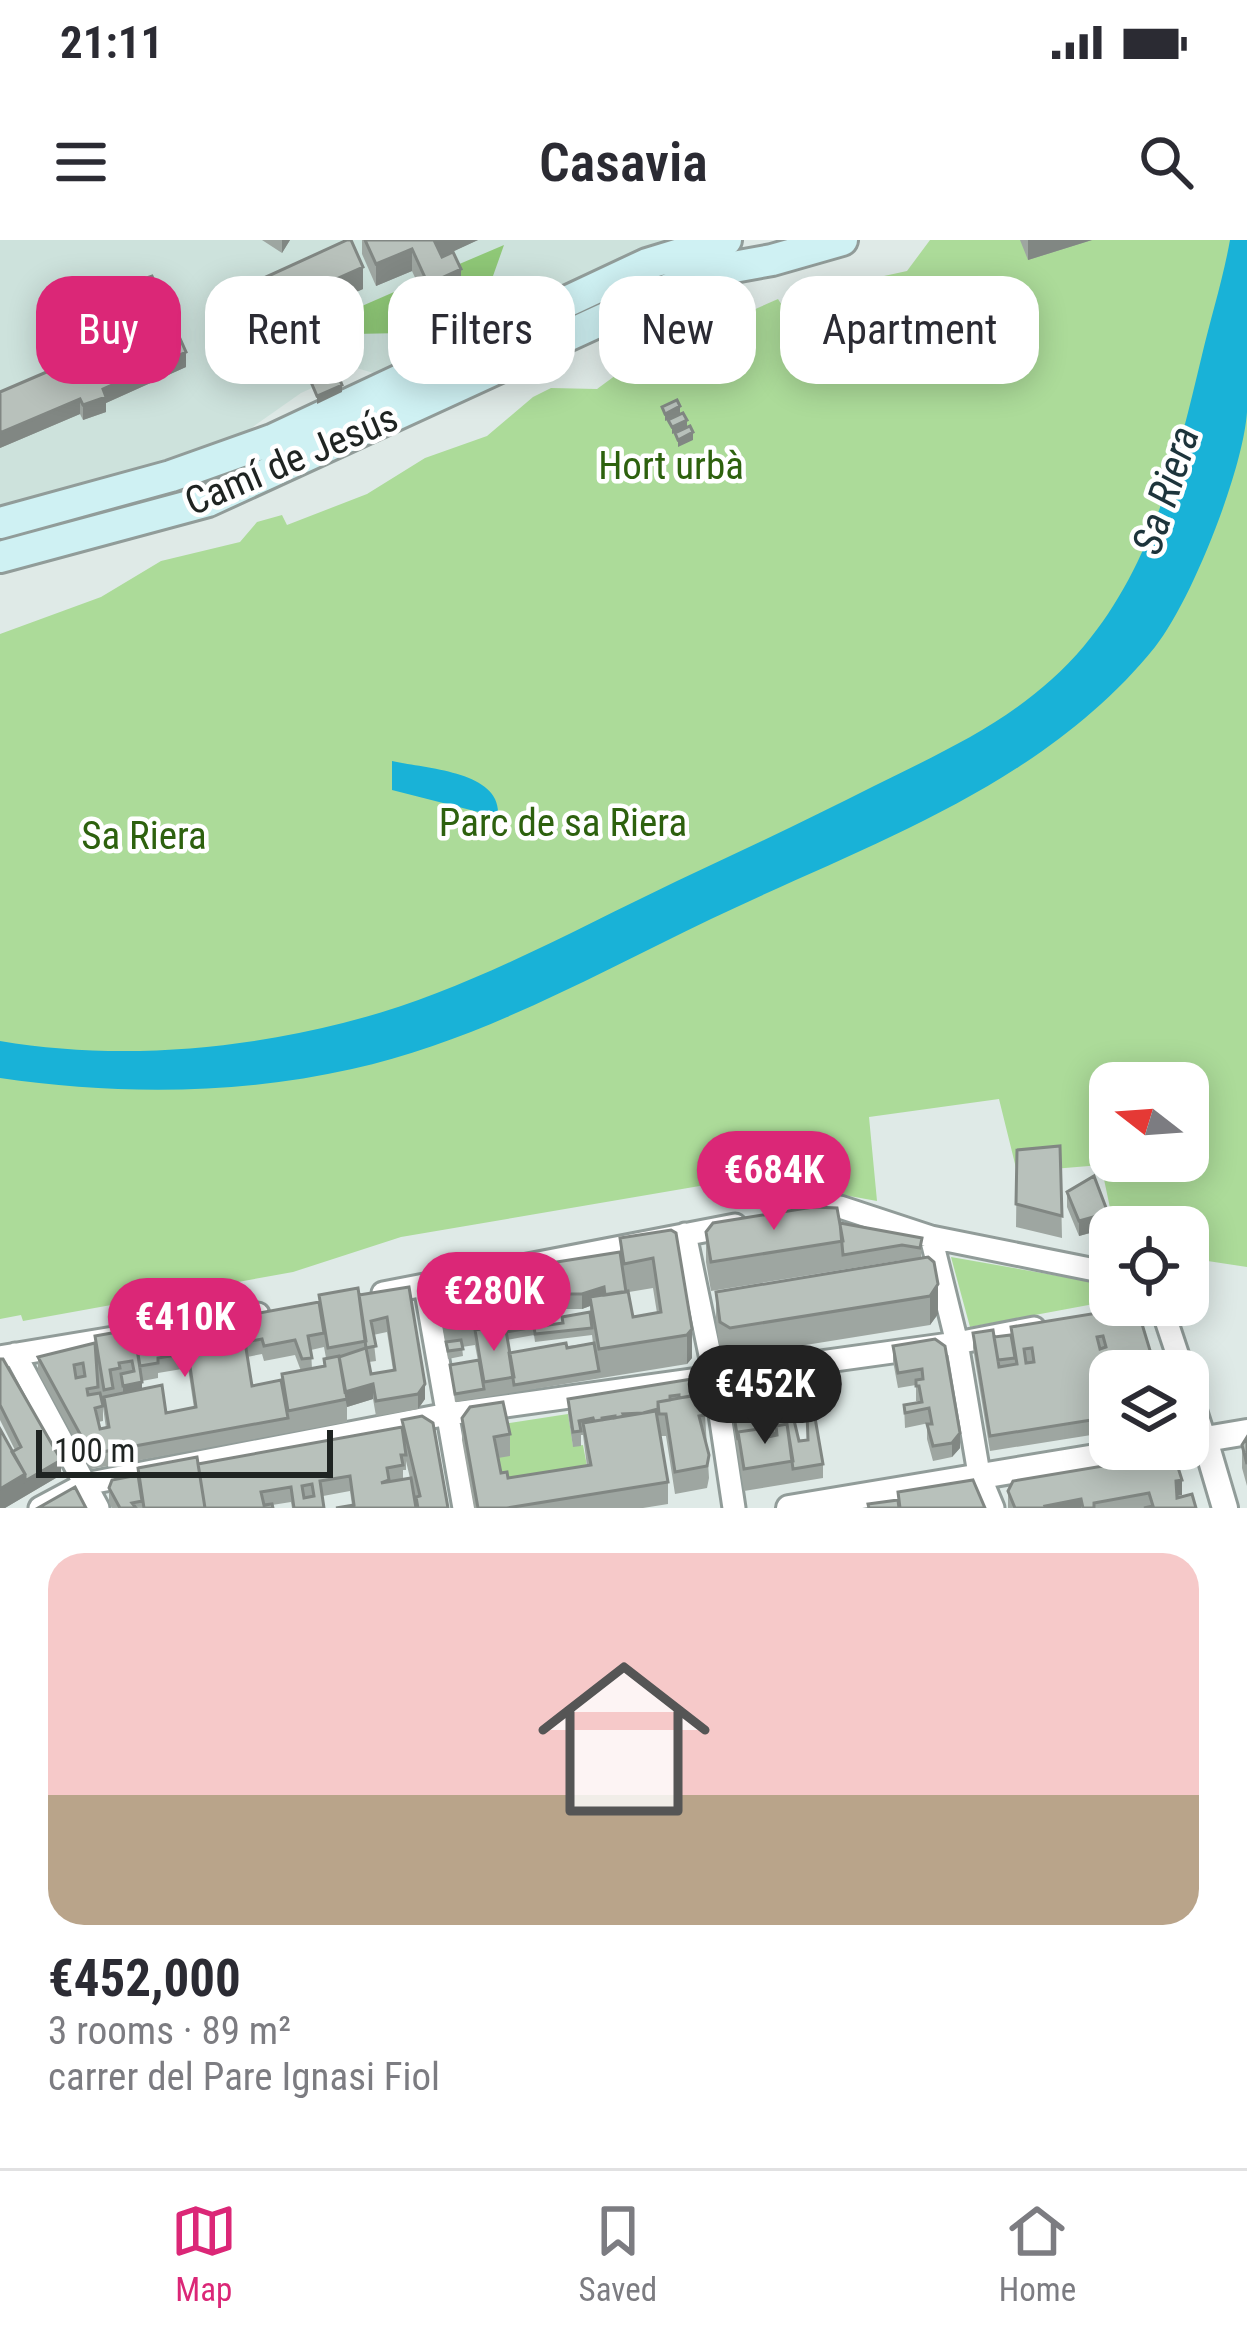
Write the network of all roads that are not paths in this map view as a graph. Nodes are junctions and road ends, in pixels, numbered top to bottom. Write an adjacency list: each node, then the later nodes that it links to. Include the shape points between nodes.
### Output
1 (726, 240): 5 (main road, Camí de Jesús, via 646,264 272,440)
2 (806, 240): 4 (main road)
3 (842, 240): 4 (main road, Camí de Jesús)
4 (772, 260): 6 (main road, Camí de Jesús, via 706,272 208,501)
5 (0, 523)
6 (0, 557)
7 (795, 1215): 10 (street, via 840,1207)
8 (751, 1222): 9 (street)
9 (685, 1234): 12 (street); 18 (street)
10 (931, 1237): 11 (street); 16 (street)
11 (1089, 1269)
12 (424, 1286): 13 (street); 19 (street)
13 (356, 1298)
14 (288, 1309): 17 (street)
15 (1065, 1322): 16 (street)
16 (957, 1343): 18 (street); 24 (street)
17 (8, 1355): 25 (street)
18 (714, 1374): 19 (street); 29 (street)
19 (448, 1414): 25 (street); 28 (street)
20 (1247, 1432): 21 (street)
21 (1209, 1439)
22 (1089, 1457): 24 (street)
23 (1209, 1470): 32 (street)
24 (979, 1474): 30 (street); 31 (street)
25 (85, 1484): 26 (street); 27 (street)
26 (40, 1508)
27 (98, 1508)
28 (464, 1508)
29 (734, 1508)
30 (789, 1508)
31 (993, 1508)
32 (1225, 1508)

